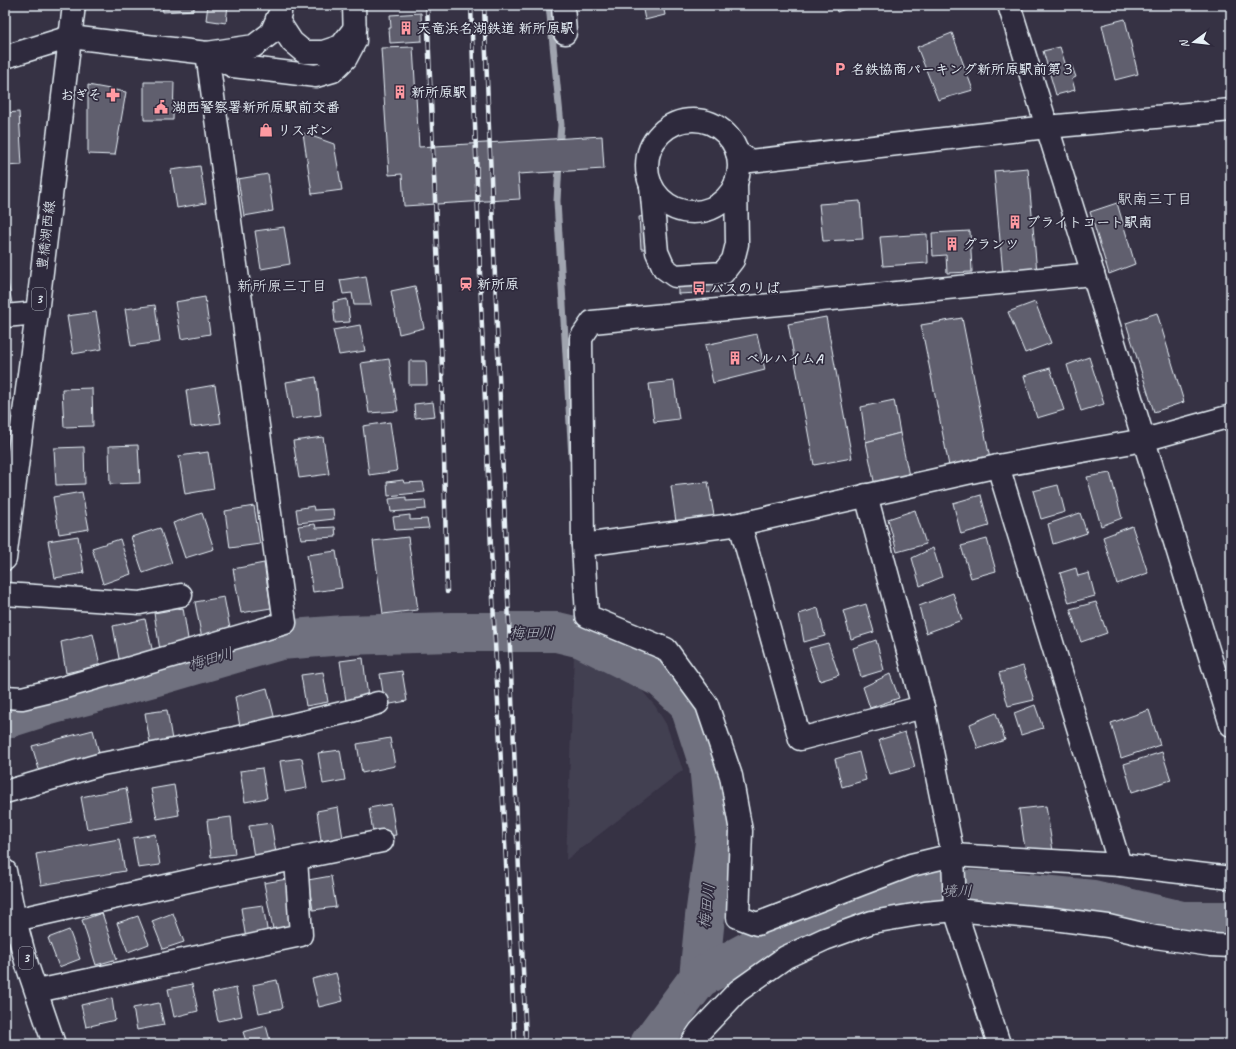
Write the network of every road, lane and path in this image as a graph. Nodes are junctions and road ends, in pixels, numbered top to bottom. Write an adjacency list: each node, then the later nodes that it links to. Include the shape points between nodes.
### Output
1 (74, 5): 8 (street, 豊橋湖西線 / 3)
2 (354, 5): 6 (street)
3 (563, 5): 7 (street)
4 (1009, 5): 12 (street)
5 (279, 12): 6 (street, via 292,42 304,52 323,52 341,46); 9 (street, via 271,33 254,46)
6 (355, 28): 9 (street, via 356,41 346,58 333,71 316,76 233,66)
7 (565, 33)
8 (70, 37): 9 (street); 10 (street); 16 (street, 豊橋湖西線 / 3)
9 (207, 53): 27 (street, via 285,622 55,690 22,698)
10 (5, 57)
11 (1231, 110): 12 (street)
12 (1046, 127): 13 (street); 15 (street)
13 (740, 168): 14 (street, via 729,195 718,206 703,212 687,212 672,208 660,198); 14 (street, via 730,138 719,128 706,122 691,120 677,123 664,131 654,142 648,155 647,170); 14 (street, via 737,244 734,260 723,273 675,276 664,268 657,252)
14 (651, 185)
15 (1093, 274): 19 (street); 23 (street, via 592,322 581,338)
16 (37, 313): 17 (street); 24 (street, 豊橋湖西線 / 3)
17 (5, 316)
18 (1231, 416): 19 (street)
19 (1144, 440): 20 (street); 30 (street)
20 (998, 466): 21 (street); 35 (street)
21 (866, 495): 22 (street); 29 (street)
22 (740, 524): 23 (street); 29 (street, via 800,739)
23 (583, 545): 33 (street, via 587,616 666,649 707,705 731,776 741,831 738,917 757,924 911,865)
24 (5, 559)
25 (5, 594): 26 (street, via 140,603)
26 (181, 595)
27 (5, 697)
28 (378, 703): 31 (street, via 236,738 102,764)
29 (923, 708): 33 (street)
30 (1231, 725)
31 (5, 792)
32 (382, 841): 34 (street)
33 (953, 855): 35 (street); 38 (street)
34 (296, 859): 39 (street); 41 (street, via 301,935)
35 (1120, 865): 37 (street)
36 (5, 871): 39 (street, 3)
37 (1231, 878)
38 (955, 910): 40 (street, via 1108,926 1155,937); 43 (street, via 872,922 825,938 786,957 738,991); 44 (street)
39 (15, 920): 41 (street, 3)
40 (1231, 946)
41 (37, 991): 42 (street, 3)
42 (54, 1044)
43 (691, 1044)
44 (999, 1044)

